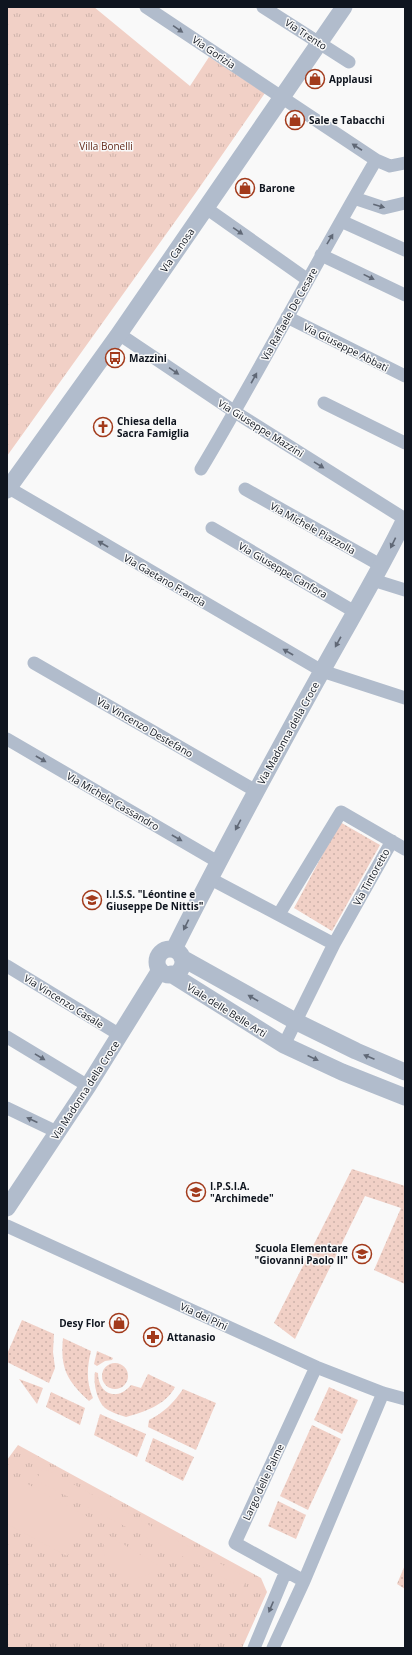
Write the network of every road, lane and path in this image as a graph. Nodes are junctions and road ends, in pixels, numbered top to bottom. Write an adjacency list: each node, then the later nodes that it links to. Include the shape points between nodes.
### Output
1 (146, 7): 6 (street, Via Gorizia, one-way to 6)
2 (263, 7): 4 (street, Via Trento)
3 (344, 7): 4 (street, Via Canosa)
4 (320, 43): 5 (street, Via Trento); 6 (street, Via Canosa)
5 (349, 62)
6 (281, 98): 7 (street, Via Gorizia, one-way to 6); 11 (street, Via Canosa)
7 (376, 160): 8 (street, Via Gorizia, via 390,166); 9 (street, Via Raffaele De Cesare)
8 (405, 163)
9 (354, 198): 10 (street, one-way to 10, via 384,208); 12 (street, Via Raffaele De Cesare)
10 (405, 204)
11 (206, 208): 15 (street, one-way to 15); 18 (street, Via Canosa)
12 (341, 221): 13 (street); 14 (street, Via Raffaele De Cesare, one-way to 12)
13 (405, 250)
14 (321, 254): 15 (street, Via Raffaele De Cesare); 16 (street, one-way to 16)
15 (308, 280): 17 (street, Via Raffaele De Cesare)
16 (405, 294)
17 (287, 317): 19 (street, Via Giuseppe Abbati); 21 (street, Via Raffaele De Cesare, one-way to 17)
18 (119, 334): 21 (street, Via Giuseppe Mazzini, one-way to 21); 24 (street, Via Canosa)
19 (405, 376)
20 (324, 403): 22 (street)
21 (235, 412): 23 (street, Via Raffaele De Cesare); 26 (street, Via Giuseppe Mazzini, one-way to 26)
22 (405, 443)
23 (201, 469)
24 (8, 489): 32 (street, Via Gaetano Francia, one-way to 24)
25 (245, 489): 28 (street, Via Michele Piazzolla)
26 (405, 519): 28 (street, Via Madonna della Croce, one-way to 28)
27 (212, 528): 30 (street, Via Giuseppe Canfora)
28 (378, 573): 29 (street, Via Michele Piazzolla); 30 (street, Via Madonna della Croce)
29 (405, 590)
30 (355, 612): 32 (street, Via Madonna della Croce, one-way to 32)
31 (34, 663): 35 (street, Via Vincenzo Destefano)
32 (322, 672): 33 (street, Via Gaetano Francia); 35 (street, Via Madonna della Croce)
33 (405, 698)
34 (7, 739): 38 (street, Via Michele Cassandro, one-way to 38)
35 (256, 790): 38 (street, Via Madonna della Croce, one-way to 38)
36 (392, 840): 37 (street); 40 (street, Via Tintoretto, via 341,812); 41 (street, Via Tintoretto)
37 (405, 849)
38 (218, 862): 39 (street, Via Madonna della Croce)
39 (210, 878): 40 (street); 42 (street, Via Madonna della Croce, one-way to 42)
40 (279, 914): 41 (street)
41 (334, 944): 45 (street, Via Tintoretto)
42 (178, 954): 44 (street, Via Madonna della Croce, via 182,966 180,970 177,973); 44 (street, Via Madonna della Croce, via 166,949 160,954 157,962); 45 (street, one-way to 42)
43 (7, 966): 46 (street, Via Vincenzo Casale)
44 (166, 972): 46 (street, Via Madonna della Croce); 48 (street, Viale delle Belle Arti)
45 (294, 1021): 48 (street); 49 (street, one-way to 45)
46 (120, 1035): 50 (street, Via Madonna della Croce)
47 (7, 1037): 50 (street, one-way to 50)
48 (284, 1045): 51 (street, Viale delle Belle Arti, one-way to 51)
49 (405, 1072)
50 (88, 1086): 53 (street, Via Madonna della Croce)
51 (405, 1097)
52 (7, 1108): 53 (street, one-way to 52)
53 (57, 1132): 54 (street, Via Madonna della Croce)
54 (13, 1189): 55 (street, Via Madonna della Croce)
55 (7, 1208)
56 (7, 1226): 57 (street, Via dei Pini)
57 (316, 1367): 58 (street, Via dei Pini); 60 (street, Largo delle Palme, via 235,1543)
58 (383, 1393): 59 (street, Via dei Pini); 61 (street)
59 (405, 1399)
60 (286, 1571): 61 (street, Largo delle Palme); 62 (street, one-way to 62)
61 (304, 1581): 63 (street)
62 (254, 1648)
63 (273, 1648)

